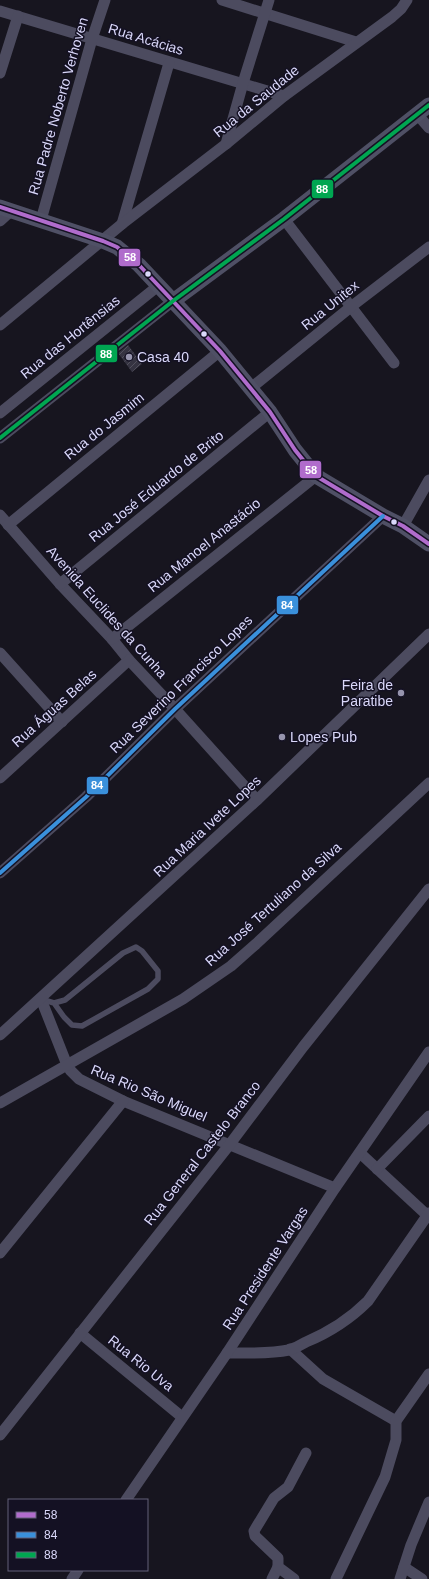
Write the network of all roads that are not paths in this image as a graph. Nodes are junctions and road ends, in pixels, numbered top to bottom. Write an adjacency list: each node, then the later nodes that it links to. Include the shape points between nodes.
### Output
1 (105, 0): 8 (street, Rua Padre Noberto Verhoven)
2 (222, 0): 6 (street)
3 (268, 0): 6 (street)
4 (407, 0): 9 (street, Rua da Saudade, via 392,17)
5 (0, 11): 7 (street, Rua Acácias)
6 (265, 13): 9 (street); 12 (street)
7 (18, 16): 8 (street, Rua Acácias); 11 (street)
8 (92, 39): 10 (street, Rua Acácias); 19 (street, Rua Padre Noberto Verhoven)
9 (356, 42): 13 (street, Rua da Saudade)
10 (170, 63): 12 (street, Rua Acácias); 21 (street)
11 (0, 73)
12 (243, 83): 13 (street, Rua Acácias); 16 (street)
13 (284, 96): 16 (street, Rua da Saudade)
14 (423, 110): 15 (street); 18 (main road)
15 (429, 128)
16 (226, 144): 21 (street, Rua da Saudade)
17 (6, 209): 19 (main road); 20 (street)
18 (284, 219): 25 (main road); 26 (street)
19 (41, 220): 22 (main road)
20 (0, 221)
21 (122, 224): 22 (street, Rua da Saudade)
22 (103, 240): 24 (main road, via 117,247 139,265); 27 (street, Rua da Saudade)
23 (429, 247): 26 (street, Rua Unitex)
24 (158, 286): 25 (main road); 32 (street, Rua das Hortênsias)
25 (173, 301): 28 (main road); 33 (street)
26 (352, 306): 29 (street); 30 (street, Rua Unitex)
27 (0, 325)
28 (220, 352): 30 (main road); 38 (street, Rua do Jasmim)
29 (394, 363)
30 (251, 388): 31 (main road)
31 (270, 412): 34 (main road, via 294,450); 41 (street, Rua José Eduardo de Brito)
32 (0, 413)
33 (0, 438)
34 (316, 476): 37 (main road); 43 (street, Rua Manoel Anastácio)
35 (429, 480): 39 (street)
36 (0, 515): 38 (street, Avenida Euclides da Cunha)
37 (382, 516): 39 (main road); 46 (street, Rua Severino Francisco Lopes)
38 (8, 525): 41 (street, Avenida Euclides da Cunha)
39 (404, 526): 40 (main road)
40 (429, 544)
41 (60, 584): 43 (street, Avenida Euclides da Cunha)
42 (429, 634): 50 (street, Rua Maria Ivete Lopes)
43 (112, 639): 45 (street, Avenida Euclides da Cunha)
44 (0, 652): 47 (street)
45 (129, 660): 46 (street, Avenida Euclides da Cunha); 47 (street, Rua Águas Belas)
46 (175, 708): 50 (street, Avenida Euclides da Cunha); 51 (street, Rua Severino Francisco Lopes, via 86,797)
47 (62, 722): 48 (street, Rua Águas Belas)
48 (0, 778)
49 (429, 783): 57 (street, Rua José Tertuliano da Silva, via 231,966 183,999)
50 (257, 800): 53 (street, Rua Maria Ivete Lopes)
51 (0, 874)
52 (429, 889): 61 (street, Rua General Castelo Branco, via 303,1047)
53 (41, 999): 54 (lane); 55 (street, Rua Maria Ivete Lopes); 57 (street, Rua Rio São Miguel)
54 (54, 1003): 54 (lane, via 65,1000 123,953 136,947 158,972 158,979 148,989 82,1026 72,1025)
55 (0, 1035)
56 (429, 1052): 62 (street, Rua Presidente Vargas)
57 (67, 1065): 58 (street, Rua Rio São Miguel, via 78,1079); 59 (street, Rua José Tertuliano da Silva)
58 (123, 1101): 61 (street, Rua Rio São Miguel); 66 (street)
59 (0, 1103)
60 (429, 1116): 63 (street)
61 (230, 1144): 64 (street, Rua Rio São Miguel); 67 (street, Rua General Castelo Branco)
62 (360, 1153): 63 (street); 64 (street, Rua Presidente Vargas)
63 (377, 1169): 65 (street)
64 (335, 1188): 69 (street, Rua Presidente Vargas)
65 (428, 1215): 68 (street, via 380,1286 359,1310 338,1326)
66 (0, 1253)
67 (80, 1333): 71 (street, Rua Rio Uva); 73 (street, Rua General Castelo Branco)
68 (290, 1350): 69 (street); 72 (street, via 323,1379)
69 (227, 1353): 71 (street, Rua Presidente Vargas)
70 (429, 1374): 72 (street)
71 (182, 1417): 75 (street, Rua Presidente Vargas)
72 (396, 1421): 81 (street, via 396,1440 385,1477)
73 (0, 1435)
74 (306, 1453): 78 (street, via 288,1487 277,1494 254,1531 255,1536 276,1555)
75 (127, 1499)
76 (429, 1502): 77 (street)
77 (404, 1567): 82 (street); 83 (street)
78 (278, 1568): 79 (street); 80 (street)
79 (272, 1579)
80 (294, 1579)
81 (336, 1579)
82 (400, 1579)
83 (422, 1579)

